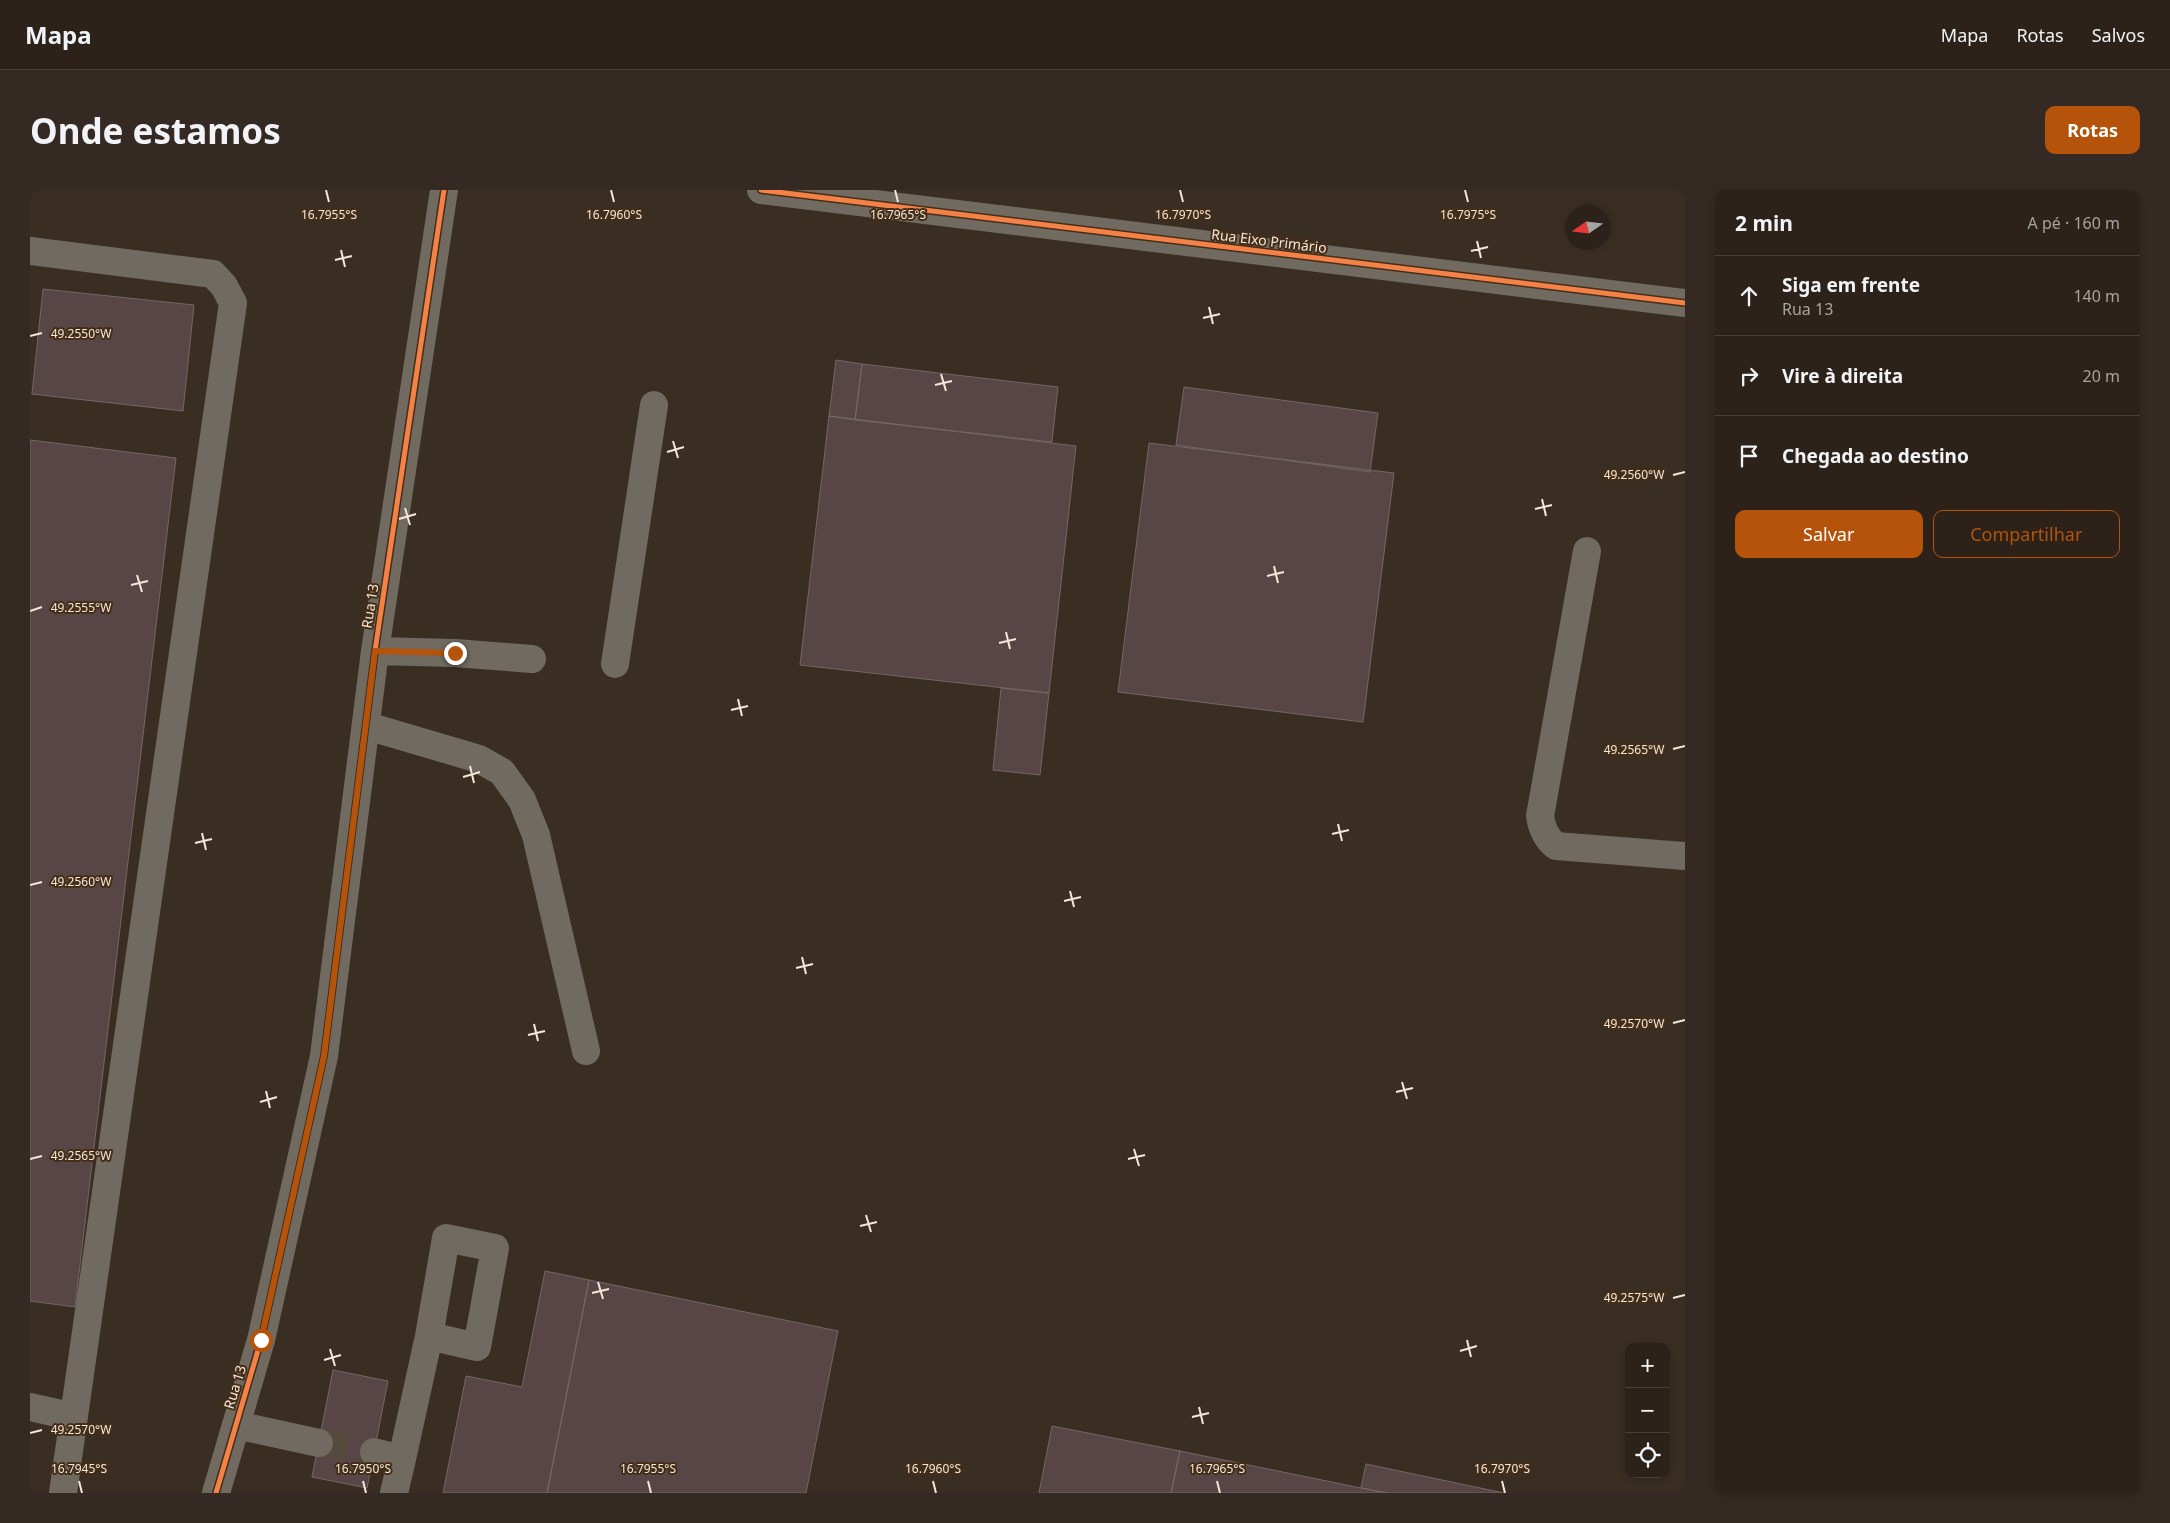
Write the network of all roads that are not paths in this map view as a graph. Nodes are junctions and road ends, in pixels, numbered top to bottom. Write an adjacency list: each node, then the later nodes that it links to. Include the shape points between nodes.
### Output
1 (444, 190): 7 (street, Rua 13)
2 (761, 190): 4 (street, Rua Eixo Primário)
3 (30, 251): 15 (street, via 213,274 233,303)
4 (1685, 303)
5 (654, 405): 9 (street)
6 (1587, 551): 11 (street, via 1540,816 1542,828 1548,840 1556,846)
7 (375, 651): 8 (street); 10 (street, Rua 13)
8 (532, 659)
9 (616, 664)
10 (367, 726): 12 (street, via 479,759 502,772 522,800 536,835); 16 (street, Rua 13, via 324,1056 261,1340)
11 (1685, 856)
12 (586, 1051)
13 (429, 1336): 19 (street)
14 (30, 1407): 15 (street)
15 (74, 1416): 20 (street)
16 (236, 1425): 17 (street); 21 (street, Rua 13)
17 (319, 1443)
18 (374, 1452): 19 (street)
19 (402, 1459): 22 (street)
20 (63, 1493)
21 (216, 1493)
22 (394, 1493)

